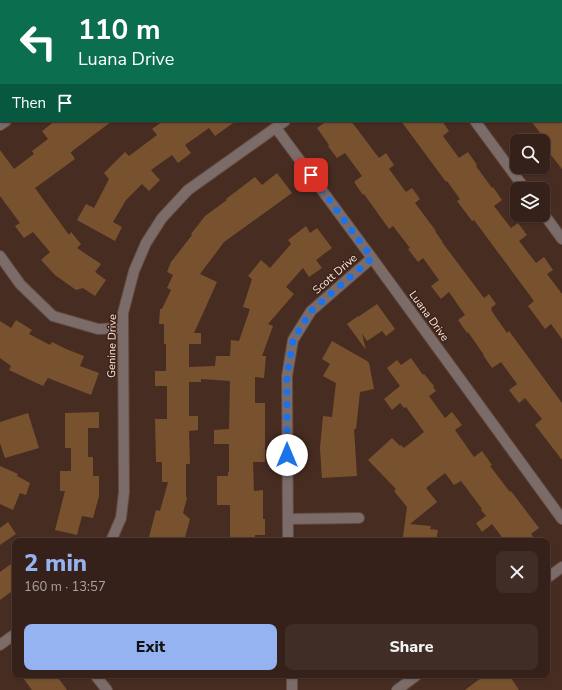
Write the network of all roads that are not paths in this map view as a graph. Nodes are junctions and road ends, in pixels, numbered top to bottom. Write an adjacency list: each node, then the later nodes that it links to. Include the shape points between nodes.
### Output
1 (284, 122): 3 (street, Genine Drive)
2 (476, 122): 4 (street)
3 (276, 128): 8 (street, Luana Drive); 9 (street, Genine Drive, via 188,190 162,218 146,243 134,271 123,313)
4 (520, 182)
5 (550, 222): 6 (street)
6 (562, 239)
7 (0, 256): 9 (street, via 20,284 53,316 98,329)
8 (372, 258): 11 (street, Scott Drive, via 311,311 293,340 287,376); 12 (street, Luana Drive)
9 (122, 328): 13 (street, Genine Drive, via 124,492 121,518)
10 (359, 518): 11 (street)
11 (288, 519): 14 (street, Scott Drive)
12 (562, 519)
13 (112, 538)
14 (288, 538)
15 (562, 567): 16 (street)
16 (550, 576)
17 (12, 636): 18 (street)
18 (0, 645)
19 (97, 678): 22 (street)
20 (292, 678): 23 (street)
21 (413, 678): 24 (street)
22 (107, 690)
23 (292, 690)
24 (397, 690)

